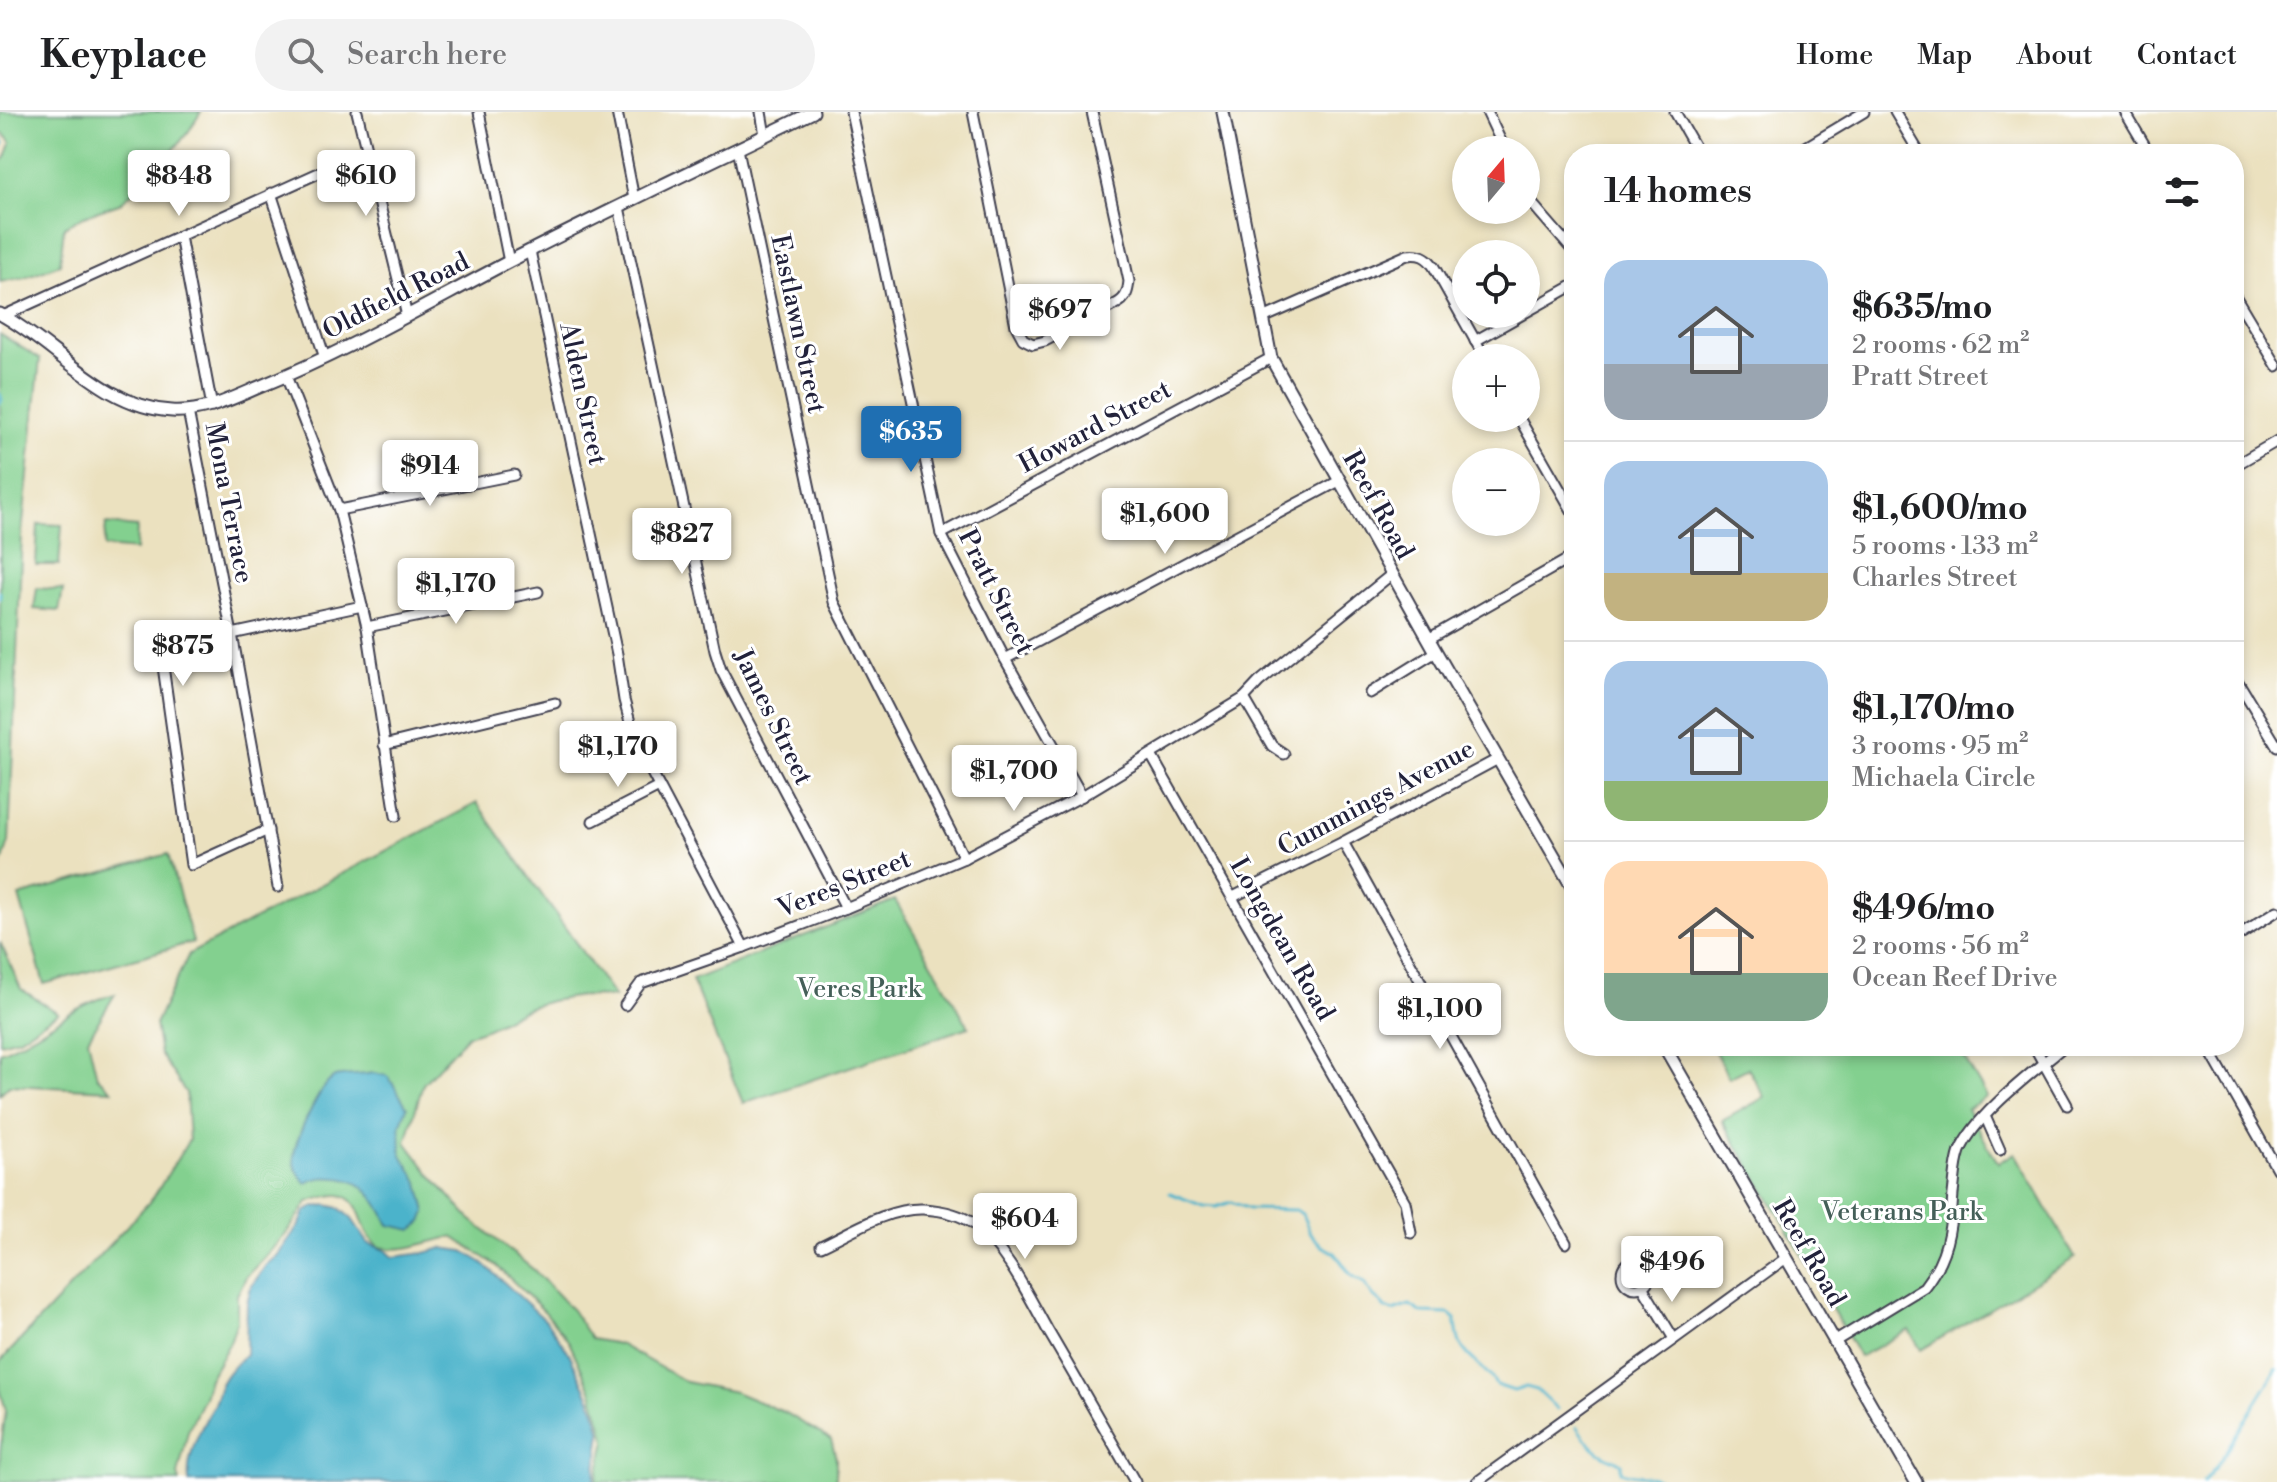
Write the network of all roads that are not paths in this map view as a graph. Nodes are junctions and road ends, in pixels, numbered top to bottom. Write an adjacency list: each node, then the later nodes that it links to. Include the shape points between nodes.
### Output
1 (357, 112): 22 (street)
2 (479, 112): 30 (street)
3 (617, 112): 24 (street)
4 (761, 112): 15 (street)
5 (813, 112): 15 (street, Oldfield Road)
6 (851, 112): 53 (street, Pratt Street)
7 (973, 112): 8 (street, via 1016,326 1033,344 1127,294 1129,281)
8 (1092, 112)
9 (1223, 112): 36 (street, Reef Road)
10 (1487, 112): 16 (street)
11 (1675, 112): 17 (street)
12 (1864, 112): 18 (street)
13 (1895, 112): 19 (street)
14 (2125, 112): 20 (street)
15 (765, 135): 21 (street, Oldfield Road)
16 (1498, 136)
17 (1693, 144)
18 (1811, 144)
19 (1914, 144)
20 (2144, 144)
21 (738, 149): 24 (street, Oldfield Road); 78 (street, Eastlawn Street, via 834,602)
22 (367, 151): 23 (street); 35 (street)
23 (271, 193): 27 (street); 40 (street)
24 (634, 199): 25 (street, Oldfield Road)
25 (619, 207): 29 (street, Oldfield Road); 82 (street, James Street, via 721,670)
26 (1540, 213): 28 (street)
27 (180, 236): 34 (street); 44 (street)
28 (1564, 240)
29 (530, 251): 30 (street, Oldfield Road); 72 (street, Alden Street, via 624,700 635,741)
30 (509, 262): 35 (street, Oldfield Road)
31 (1564, 291): 32 (street)
32 (1540, 304)
33 (2244, 311): 42 (street)
34 (2, 315): 45 (street, Oldfield Road, via 115,395 155,408)
35 (407, 316): 40 (street, Oldfield Road)
36 (1263, 318): 38 (street, via 1419,254 1430,261); 41 (street, Reef Road)
37 (1498, 328): 38 (street)
38 (1475, 341): 39 (street)
39 (1477, 344)
40 (325, 358): 43 (street, Oldfield Road)
41 (1271, 358): 50 (street, Reef Road); 53 (street, Howard Street)
42 (2277, 366)
43 (286, 376): 44 (street, Oldfield Road); 52 (street)
44 (212, 407): 45 (street, Oldfield Road)
45 (188, 411): 59 (street, Mona Terrace)
46 (1527, 432): 51 (street)
47 (2277, 441): 48 (street)
48 (2244, 460)
49 (514, 475): 52 (street)
50 (1339, 481): 55 (street, Reef Road); 62 (street)
51 (1564, 497)
52 (339, 510): 57 (street)
53 (941, 534): 62 (street, Pratt Street)
54 (1564, 562): 60 (street)
55 (1392, 574): 60 (street, Reef Road); 65 (street, Veres Street)
56 (538, 592): 58 (street)
57 (362, 606): 58 (street); 59 (street)
58 (367, 627): 67 (street)
59 (232, 634): 76 (street, Mona Terrace); 76 (street, via 167,648 162,659 191,865)
60 (1430, 638): 61 (street, Reef Road)
61 (1436, 652): 64 (street); 71 (street, Reef Road)
62 (1005, 659): 73 (street, Pratt Street)
63 (2244, 692): 68 (street)
64 (1370, 693)
65 (1244, 698): 69 (street, via 1272,746); 70 (street, Veres Street)
66 (555, 703): 67 (street)
67 (384, 745): 74 (street)
68 (2277, 746)
69 (1284, 754)
70 (1151, 755): 73 (street, Veres Street); 81 (street, Longdean Road)
71 (1498, 759): 77 (street, Cummings Avenue); 79 (street, Reef Road)
72 (659, 787): 75 (street); 85 (street, Alden Street)
73 (1082, 796): 78 (street, Veres Street)
74 (396, 816)
75 (593, 821)
76 (268, 830): 80 (street, Mona Terrace)
77 (1343, 842): 81 (street, Cummings Avenue); 97 (street)
78 (964, 858): 82 (street, Veres Street)
79 (1564, 873)
80 (278, 887)
81 (1233, 897): 96 (street, Longdean Road, via 1405,1202)
82 (846, 908): 85 (street, Veres Street)
83 (2277, 911): 84 (street)
84 (2244, 932)
85 (744, 947): 86 (street, Veres Street, via 641,983)
86 (625, 1005)
87 (1670, 1056): 99 (street, Reef Road)
88 (2039, 1056): 91 (street)
89 (2052, 1056): 91 (street)
90 (2213, 1056): 95 (street)
91 (2043, 1063): 92 (street); 93 (street)
92 (2067, 1105)
93 (1985, 1116): 94 (street); 102 (street, via 1960,1151 1951,1230 1934,1274 1924,1287)
94 (2000, 1150)
95 (2277, 1169)
96 (1411, 1233)
97 (1566, 1243)
98 (821, 1246): 103 (street, via 906,1210 946,1213 973,1223 1033,1303)
99 (1786, 1258): 101 (street); 102 (street, Reef Road)
100 (1642, 1286): 101 (street)
101 (1674, 1339): 104 (street)
102 (1834, 1342): 105 (street, Reef Road)
103 (1135, 1482)
104 (1477, 1482)
105 (1916, 1482)

